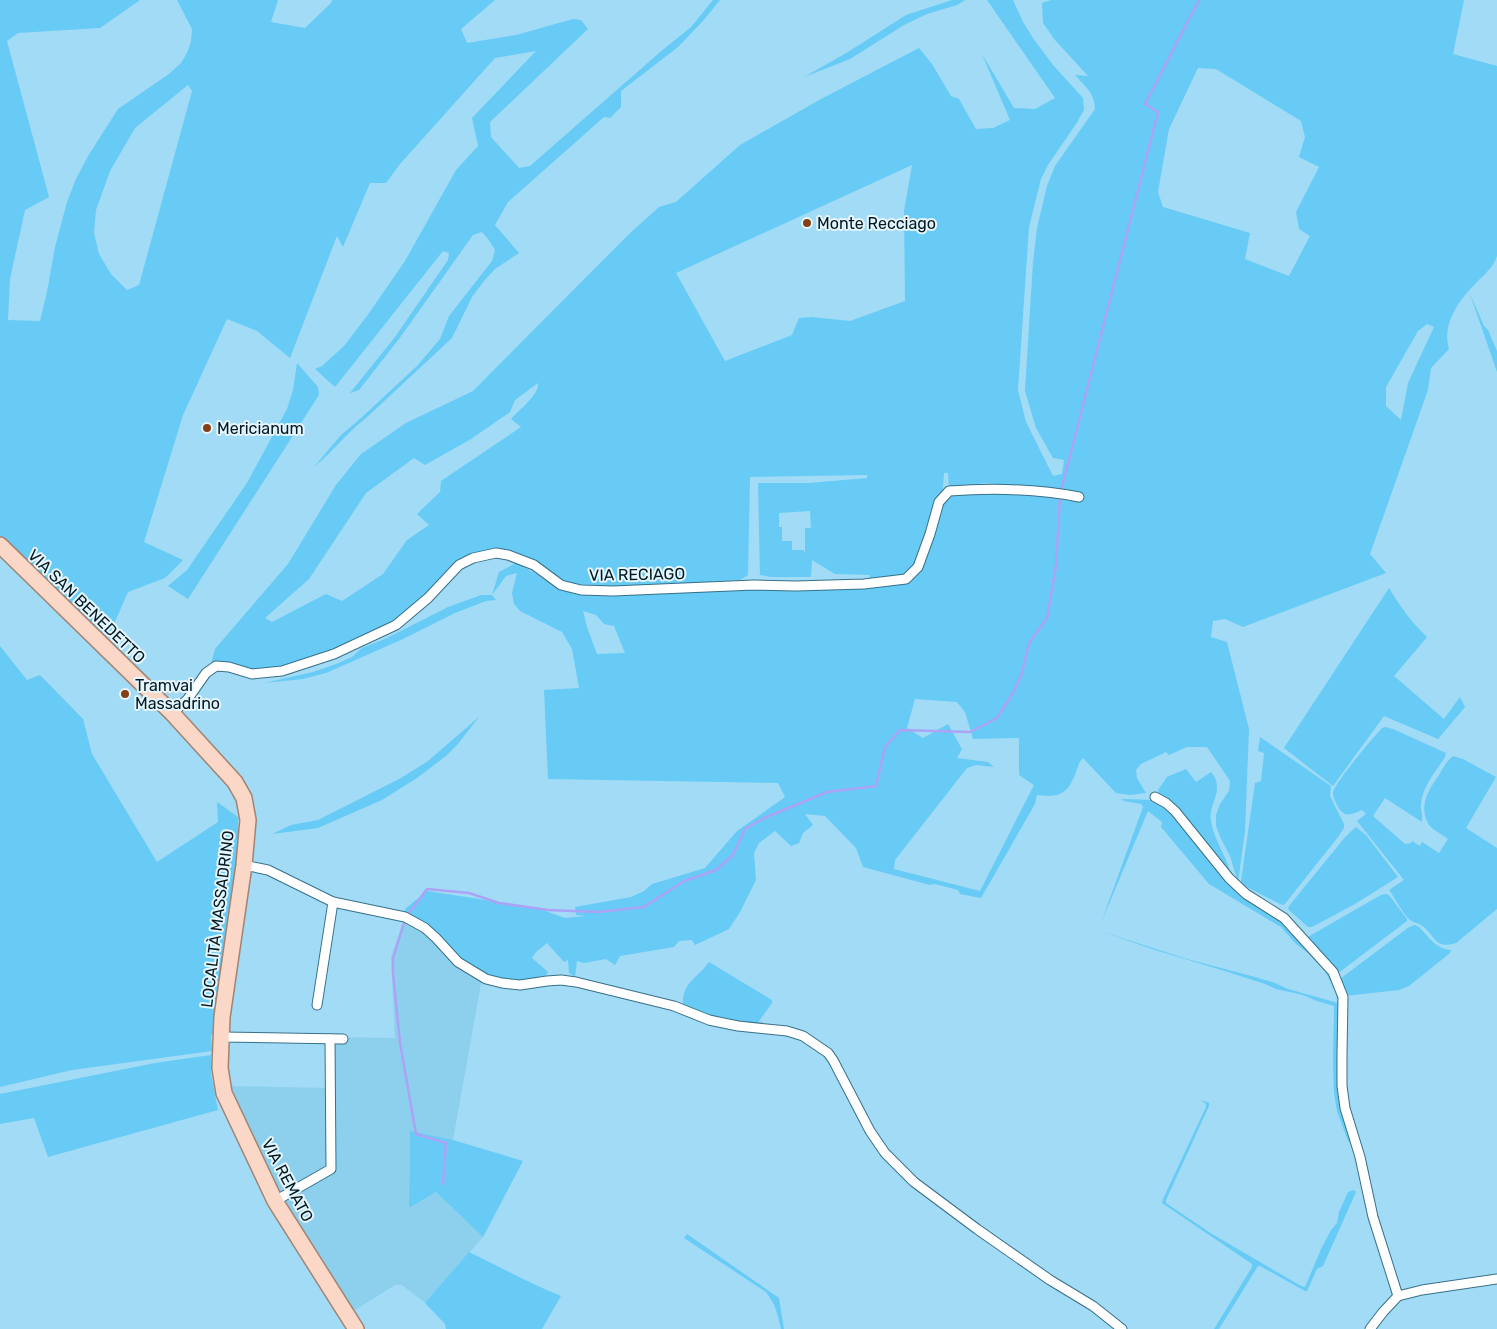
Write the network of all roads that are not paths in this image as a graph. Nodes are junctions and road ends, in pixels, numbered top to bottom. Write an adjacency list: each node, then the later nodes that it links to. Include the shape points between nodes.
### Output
1 (1078, 497): 3 (street, VIA RECIAGO, via 983,489 949,491 939,502 918,567 906,579 864,584 581,590 561,585 534,565 508,555 496,553 473,558 459,565 428,598 396,625 334,654 282,671 252,674 216,666 206,673 187,700)
2 (0, 545): 3 (main road, VIA SAN BENEDETTO)
3 (173, 712): 5 (main road, LOCALITÀ MASSADRINO, via 235,782 244,798 248,820)
4 (1155, 798): 13 (street, via 1174,811 1229,878 1246,894 1284,918 1333,972 1343,997 1342,1086 1345,1108 1373,1217)
5 (244, 865): 6 (street, via 268,870); 8 (main road, LOCALITÀ MASSADRINO)
6 (333, 902): 7 (street); 15 (street, via 415,922 436,938 458,962 486,979 520,985 554,980 576,982 674,1006 709,1020 803,1036 828,1053 870,1131 885,1153 908,1176 977,1229)
7 (317, 1005)
8 (221, 1037): 9 (street); 11 (main road, VIA REMATO, via 220,1068 224,1093)
9 (330, 1039): 10 (street); 11 (street, via 331,1169)
10 (343, 1039)
11 (275, 1202): 14 (main road, VIA REMATO)
12 (1497, 1278): 13 (street)
13 (1398, 1296): 16 (street)
14 (356, 1329)
15 (1122, 1329)
16 (1370, 1329)

